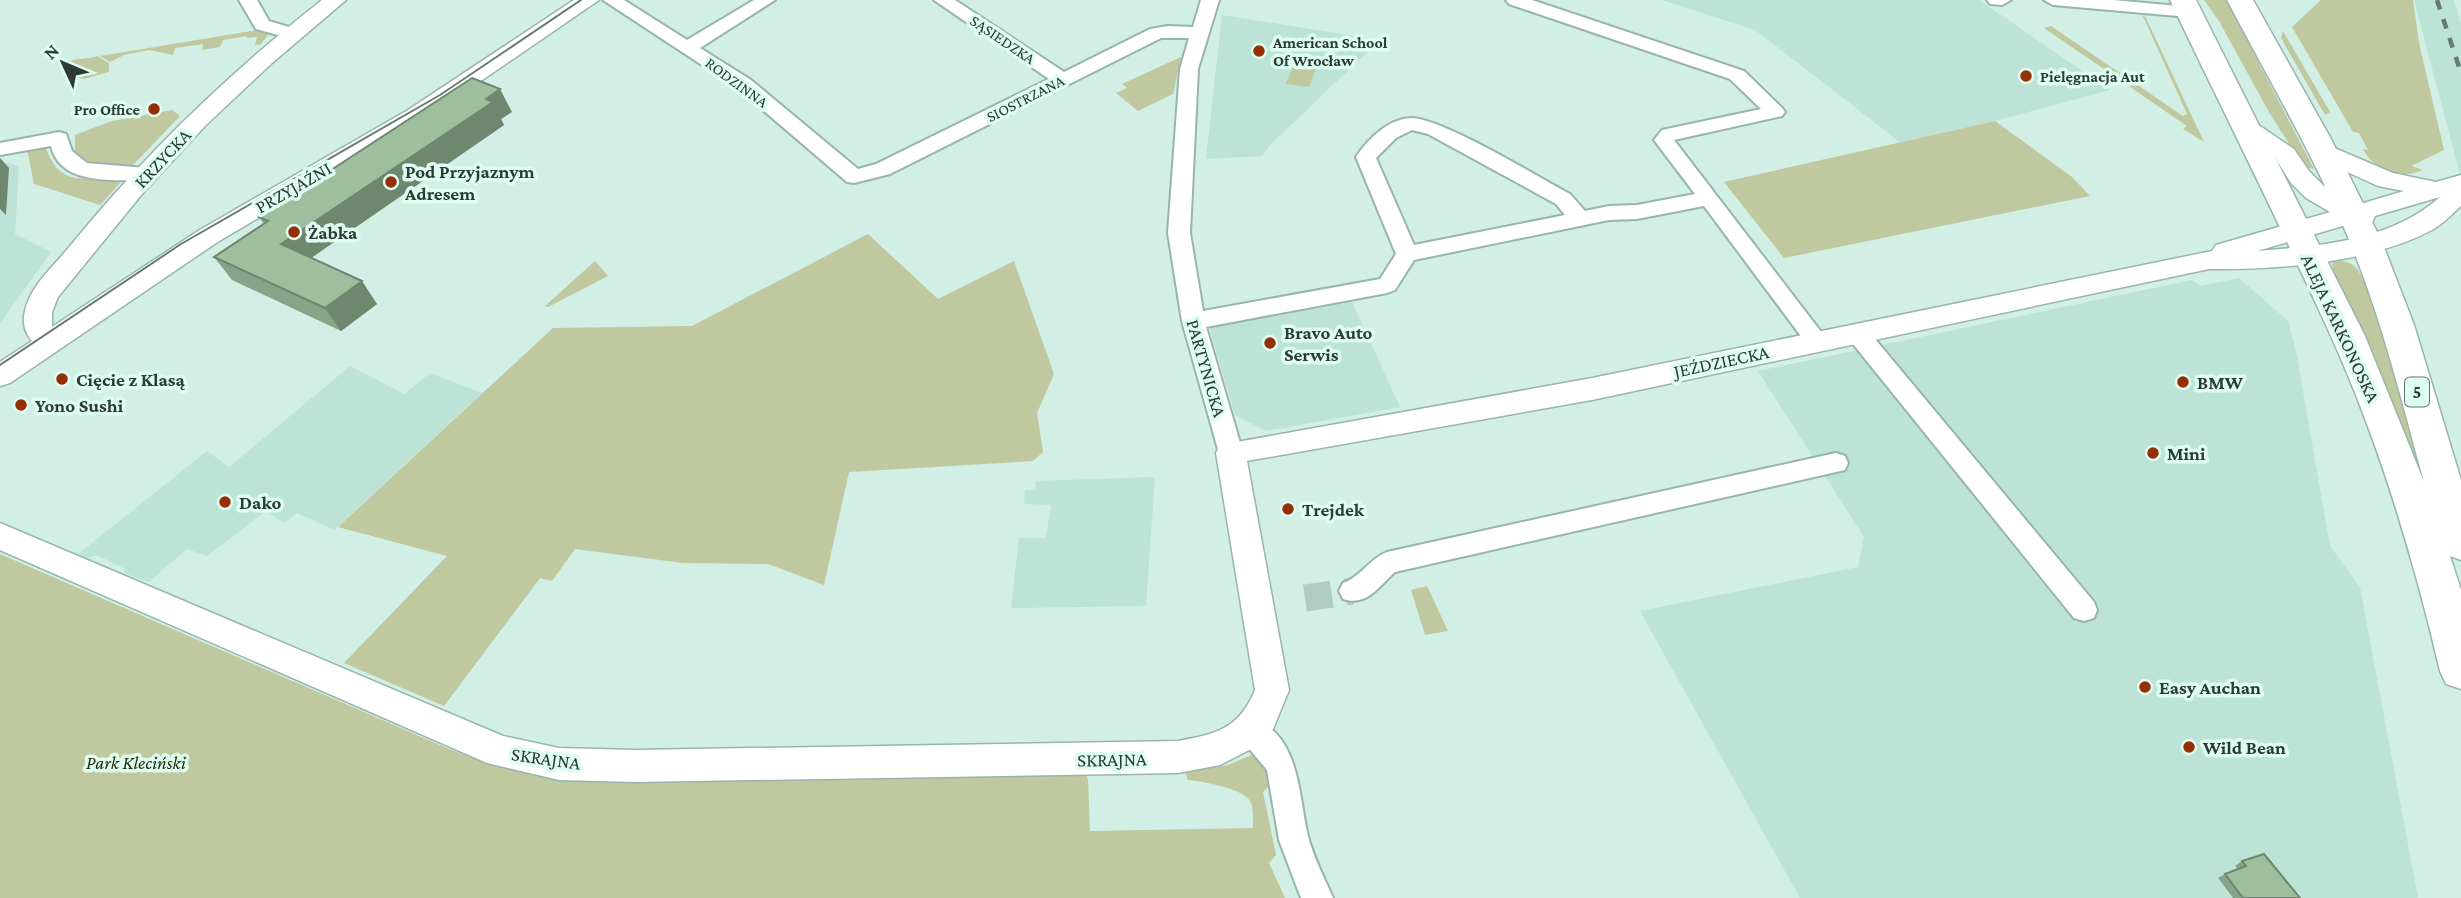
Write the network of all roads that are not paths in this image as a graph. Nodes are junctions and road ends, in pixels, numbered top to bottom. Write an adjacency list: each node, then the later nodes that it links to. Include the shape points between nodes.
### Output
1 (248, 0): 15 (street, via 262,25)
2 (335, 0): 15 (street, KRZYCKA)
3 (588, 0): 32 (street, PRZYJAŹNI, via 416,115 207,237)
4 (612, 0): 16 (street, RODZINNA)
5 (766, 0): 16 (street)
6 (943, 0): 17 (street, SĄSIEDZKA)
7 (1210, 0): 14 (street, PARTYNICKA)
8 (1515, 0): 25 (street, via 1737,75 1775,112 1669,134 1664,140)
9 (1996, 0): 10 (street)
10 (2002, 0)
11 (2053, 0): 13 (street)
12 (2240, 0): 20 (main road, 5)
13 (2186, 6): 18 (main road, ALEJA KARKONOSKA / 5)
14 (1200, 33): 17 (street, SIOSTRZANA, via 1156,33); 30 (street, PARTYNICKA, via 1189,69 1179,233)
15 (293, 34): 21 (street, KRZYCKA, via 239,80)
16 (688, 47): 22 (street, RODZINNA, via 744,84)
17 (1062, 79): 22 (street, SIOSTRZANA, via 883,169)
18 (2246, 127): 27 (street, via 2285,154 2300,177); 28 (main road, ALEJA KARKONOSKA / 5)
19 (0, 149): 21 (street, via 59,138 65,160 79,170)
20 (2323, 152): 24 (street, via 2387,180); 27 (main road, 5)
21 (146, 174): 32 (street, KRZYCKA, via 43,301 37,323 40,333)
22 (854, 177)
23 (2461, 183): 24 (street)
24 (2448, 190): 27 (street, via 2409,199); 27 (street, via 2426,221 2411,229)
25 (1709, 198): 26 (street); 33 (street)
26 (1580, 219): 29 (street); 29 (street, via 1563,200 1435,130 1413,122 1403,124 1366,157)
27 (2359, 228): 28 (street, JEŹDZIECKA); 38 (main road, 5, via 2397,325)
28 (2301, 242): 31 (street, JEŹDZIECKA, via 2253,261 2209,260); 41 (main road, ALEJA KARKONOSKA / 5, via 2348,335 2394,450 2442,593)
29 (1407, 254): 30 (street, via 1387,285)
30 (1192, 321): 35 (street, PARTYNICKA)
31 (1857, 333): 33 (street, JEŹDZIECKA); 40 (street)
32 (53, 340): 34 (street, PRZYJAŹNI)
33 (1817, 341): 35 (street, JEŹDZIECKA, via 1581,391)
34 (0, 376)
35 (1231, 453): 42 (street, PARTYNICKA, via 1273,683 1269,703)
36 (1836, 463): 39 (street, via 1388,563 1369,585)
37 (0, 536): 43 (street, SKRAJNA, via 500,752 559,764)
38 (2461, 544)
39 (1352, 592)
40 (2084, 610)
41 (2461, 671)
42 (1251, 730): 43 (street, PARTYNICKA, via 1220,749); 44 (street, via 1283,768 1293,834)
43 (1178, 757)
44 (1317, 898)

